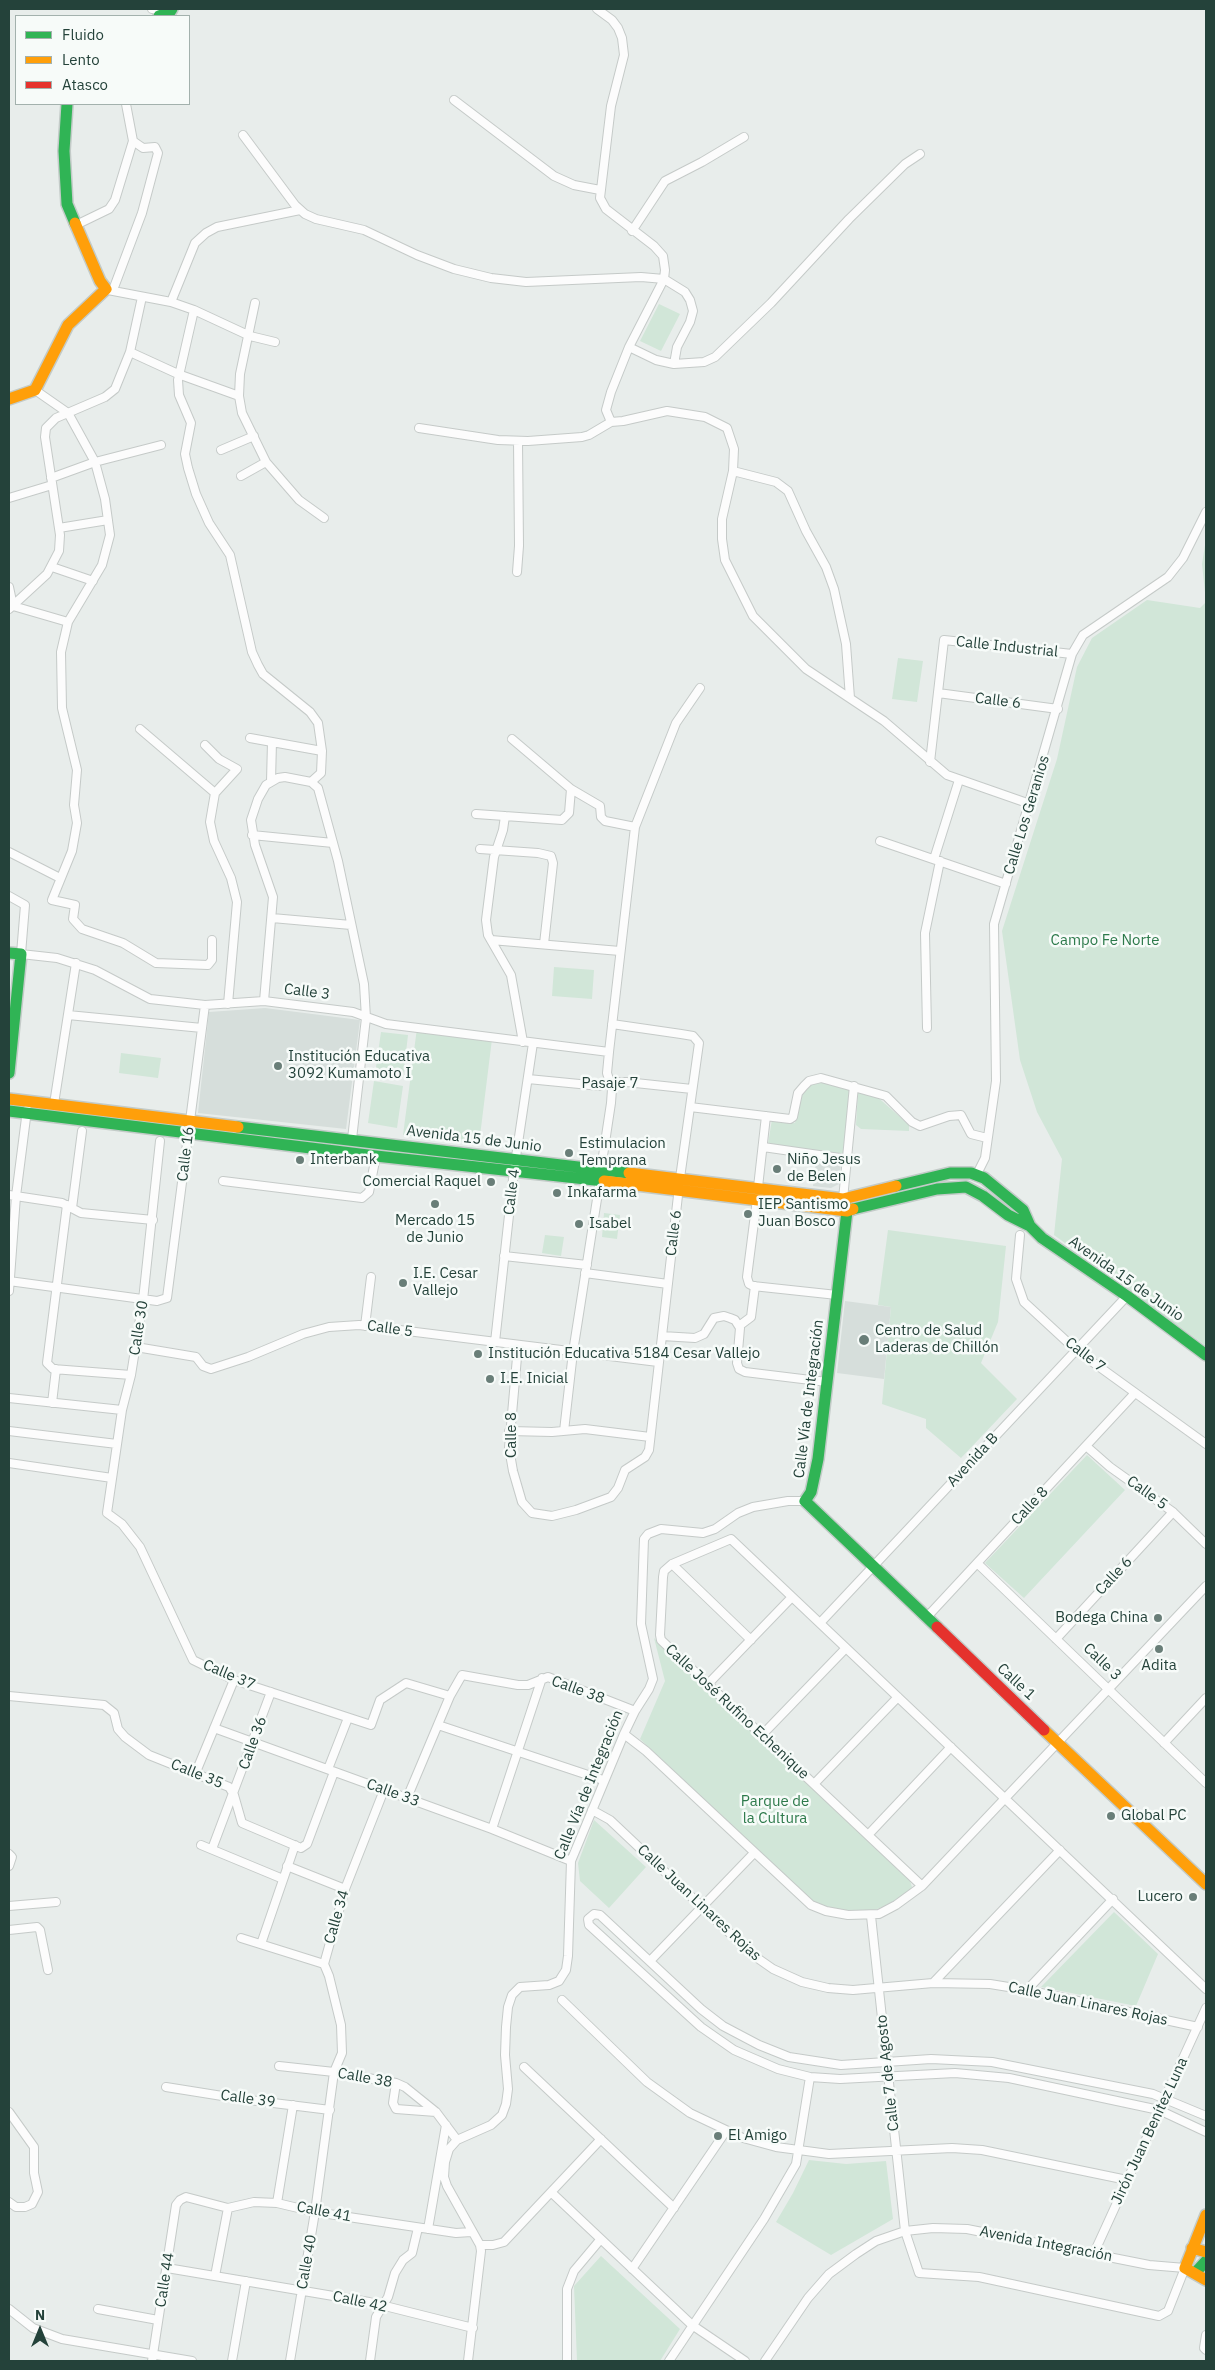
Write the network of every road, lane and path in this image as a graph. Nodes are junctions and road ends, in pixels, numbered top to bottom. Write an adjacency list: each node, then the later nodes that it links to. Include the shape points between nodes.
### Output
1 (152, 9): 3 (street)
2 (597, 9): 11 (street, via 618,28 624,55 611,106)
3 (171, 10)
4 (454, 100): 11 (street, via 554,176 574,185)
5 (67, 105): 13 (street, via 65,185 67,204)
6 (126, 105): 9 (street)
7 (243, 135): 12 (street)
8 (744, 137): 14 (street, via 665,181)
9 (133, 141): 13 (street, via 109,208); 16 (street, via 142,148 155,147 158,154 142,213)
10 (920, 154): 25 (street, via 905,164 849,219 771,303 719,353 704,362)
11 (600, 190): 14 (street, via 606,209)
12 (300, 210): 15 (street, via 316,219 364,230 436,263 491,278 542,283 641,277); 18 (street, via 218,227 206,233 195,243)
13 (76, 225): 16 (street, via 100,281)
14 (632, 231): 15 (street, via 654,246 665,260)
15 (664, 279): 23 (street); 25 (street, via 684,292 693,311 677,347)
16 (109, 290): 17 (street); 27 (street, via 68,325)
17 (142, 297): 18 (street); 24 (street)
18 (171, 302): 20 (street)
19 (255, 303): 21 (street)
20 (194, 310): 21 (street); 26 (street)
21 (250, 336): 22 (street); 28 (street, via 240,374)
22 (275, 342)
23 (629, 347): 25 (street, via 656,360); 31 (street, via 606,410)
24 (130, 352): 26 (street); 30 (street, via 118,385 110,394)
25 (674, 364)
26 (178, 374): 28 (street); 63 (street, via 179,395 191,423 185,454 188,468 208,523 230,555 254,659 263,674 316,718)
27 (35, 390): 29 (street); 30 (street)
28 (239, 396): 33 (street, via 242,413)
29 (9, 399)
30 (68, 413): 37 (street); 41 (street, via 52,420 45,433)
31 (610, 422): 34 (street, via 582,437); 39 (street, via 667,411 705,417 727,428 734,450)
32 (419, 428): 34 (street)
33 (254, 436): 36 (street); 38 (street)
34 (518, 441): 48 (street)
35 (161, 445): 37 (street)
36 (221, 450)
37 (96, 462): 41 (street); 45 (street)
38 (266, 462): 40 (street); 44 (street, via 299,500)
39 (733, 470): 56 (street, via 776,482 788,491 834,589 846,644); 56 (street, via 722,519 722,539 725,560 738,588 753,616 800,663)
40 (241, 476)
41 (52, 482): 42 (street); 46 (street)
42 (9, 498)
43 (1206, 512): 53 (street, Calle Los Geranios, via 1183,558 1168,577 1083,635)
44 (324, 518)
45 (108, 520): 46 (street); 49 (street, via 110,535 102,565)
46 (59, 528): 47 (street, via 59,551)
47 (52, 567): 49 (street); 51 (street)
48 (517, 572)
49 (93, 581): 52 (street)
50 (9, 587): 51 (street)
51 (11, 608): 52 (street)
52 (68, 622): 81 (street, via 61,652 62,708 78,770 74,805 77,823 72,851)
53 (1072, 654): 55 (street, Calle Industrial, via 944,640); 57 (street, Calle Los Geranios)
54 (700, 688): 73 (street, via 676,723)
55 (938, 693): 57 (street, Calle 6); 64 (street, Calle Industrial)
56 (850, 698): 64 (street, via 910,741)
57 (1058, 709): 70 (street, Calle Los Geranios)
58 (140, 729): 69 (street)
59 (250, 738): 61 (street)
60 (512, 739): 68 (street)
61 (272, 742): 63 (street); 66 (street)
62 (205, 745): 69 (street, via 237,769)
63 (322, 751): 67 (street, via 321,773)
64 (930, 762): 65 (street, via 947,776)
65 (959, 780): 70 (street); 80 (street)
66 (271, 781): 67 (street, via 285,777); 74 (street, via 262,791 252,813)
67 (311, 782): 76 (street, via 320,792)
68 (572, 789): 72 (street, via 568,812 562,820); 73 (street, via 600,806 601,817 605,821)
69 (215, 793): 93 (street, via 210,822 237,902)
70 (1030, 804): 82 (street, Calle Los Geranios)
71 (476, 814): 72 (street)
72 (505, 816): 78 (street)
73 (635, 828): 89 (street)
74 (252, 835): 76 (street); 84 (street, via 273,897)
75 (880, 841): 80 (street)
76 (334, 843): 85 (street)
77 (480, 849): 78 (street)
78 (496, 850): 87 (street, via 486,920); 88 (street, via 549,854 553,859)
79 (9, 852): 81 (street)
80 (937, 860): 82 (street); 99 (street, via 925,933)
81 (60, 878): 86 (street, via 52,900 75,904 73,919 82,929 124,943 156,963 208,965 212,960)
82 (1006, 884): 118 (street, Calle Los Geranios, via 994,924 996,1081)
83 (9, 896): 90 (street, via 26,905)
84 (272, 918): 85 (street); 92 (street)
85 (351, 925): 96 (street, via 367,1001)
86 (212, 940)
87 (491, 940): 88 (street); 101 (street, via 511,975)
88 (544, 944): 89 (street)
89 (620, 951): 97 (street)
90 (15, 953): 91 (street, Calle 3); 100 (street)
91 (76, 963): 94 (street, Calle 3, via 106,974 150,999); 95 (street)
92 (264, 1001): 93 (street, Calle 3); 96 (street, Calle 3, via 353,1012)
93 (228, 1004): 94 (street, Calle 3)
94 (205, 1005): 98 (street, Calle 16)
95 (68, 1015): 98 (street); 111 (street)
96 (366, 1018): 101 (street, Calle 3, via 386,1024); 119 (street)
97 (612, 1024): 103 (street); 108 (street, Calle 6, via 696,1038 699,1043)
98 (202, 1028): 116 (street, Calle 16)
99 (927, 1028)
100 (10, 1042): 104 (street)
101 (523, 1042): 102 (street, Calle 3)
102 (533, 1043): 103 (street, Calle 3); 105 (street, Calle 4)
103 (609, 1052): 106 (street, via 607,1073)
104 (9, 1073)
105 (528, 1079): 106 (street, Pasaje 7, via 600,1086); 124 (street, Calle 4)
106 (610, 1083): 108 (street, Pasaje 7); 125 (street, via 611,1104)
107 (854, 1086): 115 (street, via 821,1078 809,1081 798,1093 793,1117); 118 (street, via 886,1096 920,1126 956,1114 964,1119 971,1134); 123 (street, Calle Vía de Integración)
108 (692, 1088): 112 (street, Calle 6)
109 (9, 1099): 110 (street, Avenida 15 de Junio)
110 (28, 1101): 111 (street, Avenida 15 de Junio); 114 (street)
111 (54, 1104): 116 (street, Avenida 15 de Junio)
112 (690, 1107): 115 (street); 128 (street, Calle 6)
113 (9, 1111): 114 (street, Avenida 15 de Junio)
114 (27, 1113): 116 (street, Avenida 15 de Junio); 130 (street)
115 (766, 1116): 121 (street)
116 (189, 1126): 119 (street, Avenida 15 de Junio); 122 (street, Avenida 15 de Junio); 147 (street, Calle 16, via 169,1294 164,1300)
117 (82, 1132): 132 (street)
118 (987, 1138): 126 (street, Calle Los Geranios)
119 (352, 1140): 124 (street, Avenida 15 de Junio)
120 (160, 1141): 134 (street, Calle 30)
121 (763, 1147): 123 (street); 129 (street)
122 (376, 1156): 124 (street, Avenida 15 de Junio); 127 (street, via 369,1192 362,1198)
123 (847, 1160): 131 (street, Calle Vía de Integración)
124 (515, 1164): 125 (street, Avenida 15 de Junio); 137 (street, Calle 4)
125 (601, 1174): 128 (street, Avenida 15 de Junio); 138 (street)
126 (977, 1174): 131 (street, Avenida 15 de Junio, via 950,1173); 135 (street, Avenida 15 de Junio, via 1016,1203)
127 (223, 1181)
128 (680, 1184): 129 (street, Avenida 15 de Junio); 141 (street, Calle 6)
129 (757, 1193): 131 (street, Avenida 15 de Junio); 133 (street, Avenida 15 de Junio); 142 (street, via 747,1277 749,1284)
130 (12, 1196): 132 (street); 140 (street)
131 (843, 1199): 133 (street, Calle Vía de Integración)
132 (70, 1207): 134 (street, via 87,1214); 143 (street)
133 (847, 1211): 135 (street, Avenida 15 de Junio, via 961,1186 971,1188 1008,1215); 145 (street, Calle Vía de Integración)
134 (153, 1220): 147 (street, Calle 30)
135 (1030, 1226): 146 (street, Avenida 15 de Junio, via 1042,1238)
136 (1020, 1235): 154 (street, Calle 7, via 1016,1279 1024,1302)
137 (504, 1256): 138 (street); 151 (street, Calle 4)
138 (586, 1269): 141 (street); 155 (street)
139 (371, 1277): 148 (street)
140 (9, 1281): 143 (street); 144 (street)
141 (668, 1284): 150 (street, Calle 6)
142 (756, 1286): 145 (street); 149 (street, via 751,1317)
143 (56, 1289): 147 (street); 158 (street, via 46,1363)
144 (9, 1291)
145 (837, 1294): 160 (street, Calle Vía de Integración)
146 (1127, 1296): 154 (street, Avenida B); 156 (street, Avenida 15 de Junio)
147 (143, 1300): 153 (street, Calle 30)
148 (365, 1326): 151 (street, Calle 5); 153 (street, Calle 5, via 341,1326 303,1334 212,1369 203,1366 196,1356)
149 (739, 1326): 150 (street, via 735,1320 718,1316 704,1334 695,1338); 160 (street, via 737,1366 742,1371)
150 (662, 1336): 157 (street, Calle 6)
151 (495, 1342): 152 (street, Calle 5)
152 (518, 1346): 155 (street, Calle 5); 166 (street, Calle 8)
153 (136, 1347): 159 (street, Calle 30)
154 (1076, 1350): 161 (street, Calle 7); 181 (street, Avenida B)
155 (573, 1352): 157 (street, Calle 5); 167 (street)
156 (1206, 1355)
157 (658, 1362): 168 (street, Calle 6)
158 (56, 1369): 159 (street); 163 (street)
159 (131, 1375): 164 (street, Calle 30)
160 (827, 1382): 175 (street, Calle Vía de Integración, via 816,1475)
161 (1135, 1393): 170 (street, Calle 7); 171 (street, Calle 8)
162 (9, 1398): 163 (street)
163 (52, 1403): 164 (street)
164 (122, 1410): 169 (street, Calle 30)
165 (9, 1431): 169 (street)
166 (509, 1431): 167 (street); 174 (street, Calle 8, via 513,1472 527,1509 538,1515 563,1514)
167 (564, 1431): 168 (street, via 585,1429)
168 (650, 1437): 174 (street, Calle 6, via 648,1454 625,1470 618,1488)
169 (118, 1444): 173 (street, Calle 30)
170 (1206, 1444)
171 (1086, 1446): 176 (street, Calle 5); 180 (street, Calle 8)
172 (9, 1463): 173 (street)
173 (112, 1478): 177 (street, Calle 30)
174 (610, 1497)
175 (806, 1501): 181 (street, Calle 1); 198 (street, Calle Vía de Integración, via 753,1507 703,1533 662,1530 648,1534 643,1545 642,1624 653,1679)
176 (1173, 1512): 178 (street, Calle 5); 186 (street, Calle 6)
177 (107, 1513): 190 (street, Calle 37, via 122,1524 140,1547 193,1660)
178 (1206, 1544)
179 (672, 1564): 183 (street, via 731,1539); 187 (street); 191 (street, Calle José Rufino Echenique, via 664,1571 660,1635)
180 (977, 1564): 184 (street, Calle 8); 186 (street, Calle 3)
181 (872, 1567): 184 (street, Calle 1); 185 (street, Avenida B)
182 (1206, 1586): 192 (street)
183 (792, 1597): 185 (street); 187 (street)
184 (926, 1618): 205 (street, Calle 1)
185 (820, 1623): 188 (street)
186 (1056, 1639): 192 (street, Calle 3)
187 (751, 1640): 191 (street)
188 (846, 1648): 196 (street); 203 (street)
189 (542, 1678): 195 (street, Calle 38, via 528,1685 518,1685 462,1675); 198 (street, Calle 38, via 548,1677); 208 (street)
190 (234, 1680): 193 (street, Calle 37); 201 (street)
191 (708, 1684): 203 (street, Calle José Rufino Echenique)
192 (1108, 1689): 205 (street); 206 (street, Calle 3)
193 (271, 1692): 199 (street, Calle 37); 204 (street, Calle 36)
194 (9, 1696): 210 (street, Calle 35, via 104,1705 114,1713 118,1729 125,1737 149,1756)
195 (450, 1696): 199 (street, Calle 37, via 406,1682 380,1700 371,1725); 200 (street)
196 (898, 1697): 207 (street); 213 (street)
197 (1206, 1698): 206 (street)
198 (635, 1710): 202 (street, Calle Vía de Integración)
199 (348, 1718): 209 (street)
200 (438, 1726): 208 (street); 216 (street)
201 (214, 1728): 204 (street, Calle 33); 210 (street)
202 (624, 1734): 211 (street, Calle Vía de Integración); 225 (street)
203 (762, 1735): 213 (street, Calle José Rufino Echenique)
204 (253, 1742): 209 (street, Calle 33); 215 (street, Calle 36)
205 (1058, 1742): 217 (street); 231 (street, Calle 1)
206 (1164, 1743): 212 (street, Calle 3)
207 (951, 1747): 217 (street); 220 (street)
208 (518, 1752): 211 (street); 219 (street)
209 (331, 1771): 214 (street, Calle 33); 222 (street, Calle 35, via 305,1847)
210 (196, 1772): 215 (street, Calle 35, via 229,1787)
211 (603, 1780): 218 (street, Calle Vía de Integración)
212 (1206, 1783)
213 (814, 1784): 220 (street, Calle José Rufino Echenique)
214 (384, 1790): 216 (street, Calle 33); 233 (street, Calle 34)
215 (234, 1795): 222 (street, Calle 35, via 242,1823); 223 (street, Calle 36)
216 (407, 1798): 219 (street, Calle 33)
217 (1005, 1798): 224 (street); 232 (street)
218 (592, 1810): 227 (street, Calle Vía de Integración); 237 (street, Calle Juan Linares Rojas, via 610,1820)
219 (492, 1829): 227 (street, Calle 33)
220 (868, 1835): 232 (street, Calle José Rufino Echenique)
221 (201, 1845): 223 (street)
222 (295, 1845): 229 (street)
223 (212, 1849): 230 (street)
224 (1060, 1850): 234 (street); 245 (street)
225 (754, 1853): 237 (street); 238 (street, via 811,1905 836,1914)
226 (9, 1854): 228 (street, via 12,1857)
227 (571, 1862): 271 (street, Calle Vía de Integración, via 566,1970 559,1981 520,1987 512,1995 506,2027 506,2104 502,2115 491,2125)
228 (9, 1866)
229 (287, 1866): 230 (street); 233 (street)
230 (282, 1879): 241 (street)
231 (1206, 1884)
232 (922, 1886): 238 (street, via 896,1905)
233 (345, 1888): 243 (street, Calle 34)
234 (1113, 1899): 247 (street); 248 (street)
235 (56, 1902): 236 (street)
236 (9, 1906)
237 (702, 1907): 242 (street); 246 (street, Calle Juan Linares Rojas, via 753,1955 787,1976 828,1988)
238 (871, 1916): 246 (street, Calle 7 de Agosto)
239 (9, 1930): 244 (street, via 37,1927 40,1930)
240 (241, 1938): 241 (street, Calle 34)
241 (261, 1944): 243 (street, Calle 34)
242 (650, 1962): 252 (street, via 713,2019 759,2046 814,2062 841,2065); 256 (street, via 600,1915 589,1917 589,1925 712,2036 761,2063)
243 (324, 1964): 255 (street, Calle 40, via 330,1976 341,2025 342,2053)
244 (48, 1970)
245 (933, 1983): 246 (street, Calle Juan Linares Rojas); 248 (street, Calle Juan Linares Rojas, via 974,1983)
246 (879, 1988): 252 (street, Calle 7 de Agosto)
247 (1206, 1989)
248 (1027, 1990): 251 (street, Calle Juan Linares Rojas)
249 (562, 2000): 268 (street, via 647,2082 690,2113)
250 (1206, 2008): 251 (street, Jirón Juan Benítez Luna)
251 (1198, 2027): 260 (street, Jirón Juan Benítez Luna)
252 (887, 2062): 257 (street, Calle 7 de Agosto); 260 (street, via 931,2059 992,2062)
253 (279, 2066): 255 (street, Calle 38)
254 (524, 2067): 270 (street)
255 (334, 2072): 258 (street, Calle 38); 262 (street, Calle 40)
256 (810, 2077): 257 (street); 272 (street)
257 (888, 2078): 263 (street, via 955,2073 992,2076); 273 (street, Calle 7 de Agosto)
258 (396, 2083): 265 (street, Calle 38, via 405,2086); 265 (street, via 393,2103 396,2108)
259 (166, 2086): 261 (street, Calle 39)
260 (1165, 2098): 263 (street, Jirón Juan Benítez Luna); 266 (street)
261 (293, 2105): 262 (street, Calle 39); 278 (street)
262 (330, 2110): 281 (street, Calle 40)
263 (1159, 2110): 269 (street); 274 (street, Jirón Juan Benítez Luna)
264 (9, 2112): 277 (street, via 34,2147 38,2192 32,2204 25,2207 16,2207)
265 (436, 2112): 267 (street, Calle 38)
266 (1206, 2116)
267 (446, 2125): 271 (street, Calle 38); 284 (street)
268 (726, 2131): 272 (street, via 759,2143); 280 (street)
269 (1206, 2132)
270 (601, 2139): 275 (street); 280 (street)
271 (457, 2140): 286 (street, via 449,2149 444,2177)
272 (800, 2151): 273 (street, via 843,2154); 304 (street, via 794,2169 764,2219)
273 (896, 2151): 274 (street, via 982,2150); 285 (street, Calle 7 de Agosto)
274 (1127, 2180): 291 (street, Jirón Juan Benítez Luna)
275 (552, 2192): 287 (street); 288 (street, via 504,2242)
276 (180, 2200): 279 (street, Calle 41, via 186,2197); 293 (street, Calle 44, via 176,2205)
277 (9, 2202)
278 (277, 2203): 279 (street, Calle 41, via 254,2202); 281 (street, Calle 41)
279 (228, 2208): 296 (street)
280 (674, 2208): 294 (street)
281 (315, 2212): 283 (street, Calle 41); 299 (street, Calle 40)
282 (1206, 2215): 289 (street)
283 (418, 2228): 284 (street, Calle 41); 300 (street, via 412,2253 395,2273)
284 (428, 2229): 286 (street, Calle 41)
285 (905, 2231): 291 (street, Avenida Integración, via 966,2229); 295 (street, Calle 7 de Agosto, via 917,2270 922,2274 979,2277 1159,2316 1168,2311); 317 (street, Avenida Integración, via 876,2241 829,2274 808,2298)
286 (471, 2232): 288 (street)
287 (600, 2240): 294 (street); 314 (street, via 568,2283)
288 (480, 2245): 305 (street)
289 (1192, 2248): 290 (street); 295 (street)
290 (1206, 2252)
291 (1094, 2253): 295 (street, Avenida Integración)
292 (1206, 2262): 295 (street)
293 (167, 2268): 296 (street, Calle 42); 303 (street, Calle 44)
294 (632, 2269): 304 (street)
295 (1190, 2270): 297 (street)
296 (215, 2276): 298 (street, Calle 42)
297 (1206, 2280)
298 (246, 2281): 299 (street, Calle 42); 310 (street)
299 (302, 2290): 300 (street, Calle 42); 311 (street, Calle 40)
300 (382, 2306): 305 (street, Calle 42); 312 (street, via 376,2317)
301 (98, 2308): 303 (street)
302 (9, 2309): 308 (street, via 49,2336)
303 (158, 2320): 308 (street, Calle 44)
304 (692, 2325): 315 (street); 316 (street)
305 (473, 2328): 313 (street)
306 (1206, 2335): 307 (street)
307 (1205, 2349)
308 (152, 2358): 309 (street)
309 (192, 2361)
310 (232, 2361)
311 (290, 2361)
312 (370, 2361)
313 (468, 2361)
314 (567, 2361)
315 (669, 2361)
316 (745, 2361)
317 (765, 2361)

